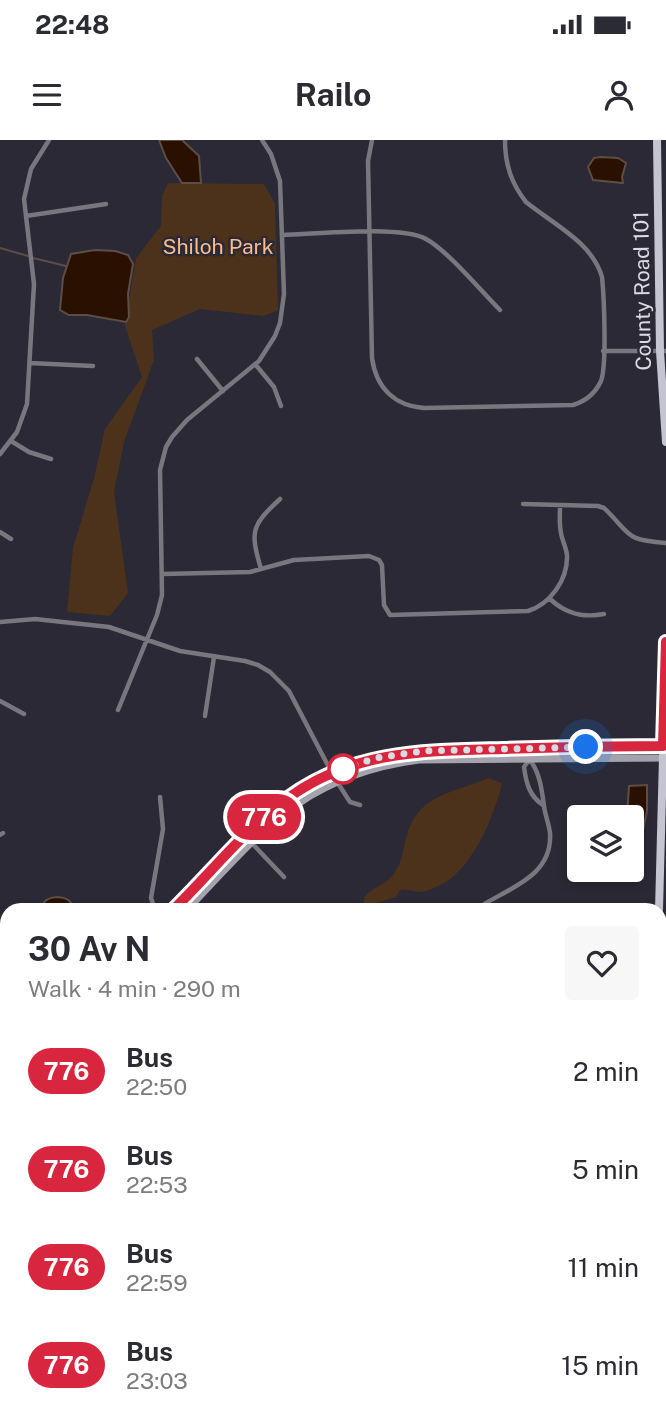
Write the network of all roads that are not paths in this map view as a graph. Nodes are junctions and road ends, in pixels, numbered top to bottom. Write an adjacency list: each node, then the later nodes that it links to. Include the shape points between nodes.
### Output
1 (49, 140): 7 (street, via 27,179)
2 (261, 140): 9 (street, via 280,181)
3 (372, 140): 8 (street, via 368,161)
4 (505, 140): 11 (street, via 509,172 519,193 589,252 599,268)
5 (657, 140): 12 (main road, County Road 101)
6 (106, 204): 7 (street)
7 (26, 216): 14 (street, via 34,284)
8 (370, 233): 9 (street); 10 (street, via 404,232 423,237); 11 (street, via 374,370 384,390 402,404 424,408 582,402 595,391 603,375)
9 (283, 235): 15 (street, via 283,308 275,336)
10 (500, 310)
11 (603, 351): 12 (street)
12 (663, 351): 20 (main road, County Road 101)
13 (197, 359): 17 (street)
14 (30, 363): 16 (street); 19 (street, via 27,404)
15 (255, 364): 17 (street); 18 (street, via 274,387)
16 (93, 366)
17 (223, 391): 30 (street, via 179,428 166,447 160,470)
18 (281, 407)
19 (11, 441): 21 (street); 22 (street)
20 (666, 442)
21 (0, 454)
22 (51, 459)
23 (280, 499): 29 (street, via 254,528)
24 (523, 504): 25 (street)
25 (560, 505): 28 (street, via 604,508 639,541); 31 (street, via 567,559)
26 (0, 532): 27 (street)
27 (11, 539)
28 (666, 543)
29 (261, 569): 30 (street); 31 (street, via 294,560 369,556 379,560 384,605 394,615 519,612 536,609)
30 (162, 574): 34 (street, via 160,606)
31 (550, 599): 32 (street, via 572,614)
32 (604, 614)
33 (0, 622): 34 (street, via 35,619 94,625)
34 (148, 640): 36 (street); 38 (street)
35 (666, 643): 41 (main road)
36 (214, 657): 40 (street); 45 (street, via 257,665 280,681 297,703)
37 (0, 701): 39 (street)
38 (118, 710)
39 (24, 715)
40 (205, 716)
41 (664, 746): 42 (street); 43 (main road)
42 (529, 748): 44 (street); 45 (street, via 403,753 376,758)
43 (664, 758): 44 (street); 56 (main road)
44 (529, 760): 45 (street, via 419,760); 47 (street); 47 (street, via 524,767 528,785 535,800)
45 (334, 777): 48 (street, via 350,802); 49 (street, via 288,798); 50 (street)
46 (160, 797): 52 (street, via 162,846)
47 (544, 805): 55 (street, via 550,833 540,868)
48 (360, 806)
49 (245, 836): 50 (street); 53 (street)
50 (252, 842): 51 (street); 54 (street)
51 (284, 877)
52 (153, 903)
53 (180, 903)
54 (194, 903)
55 (487, 903)
56 (659, 903)

